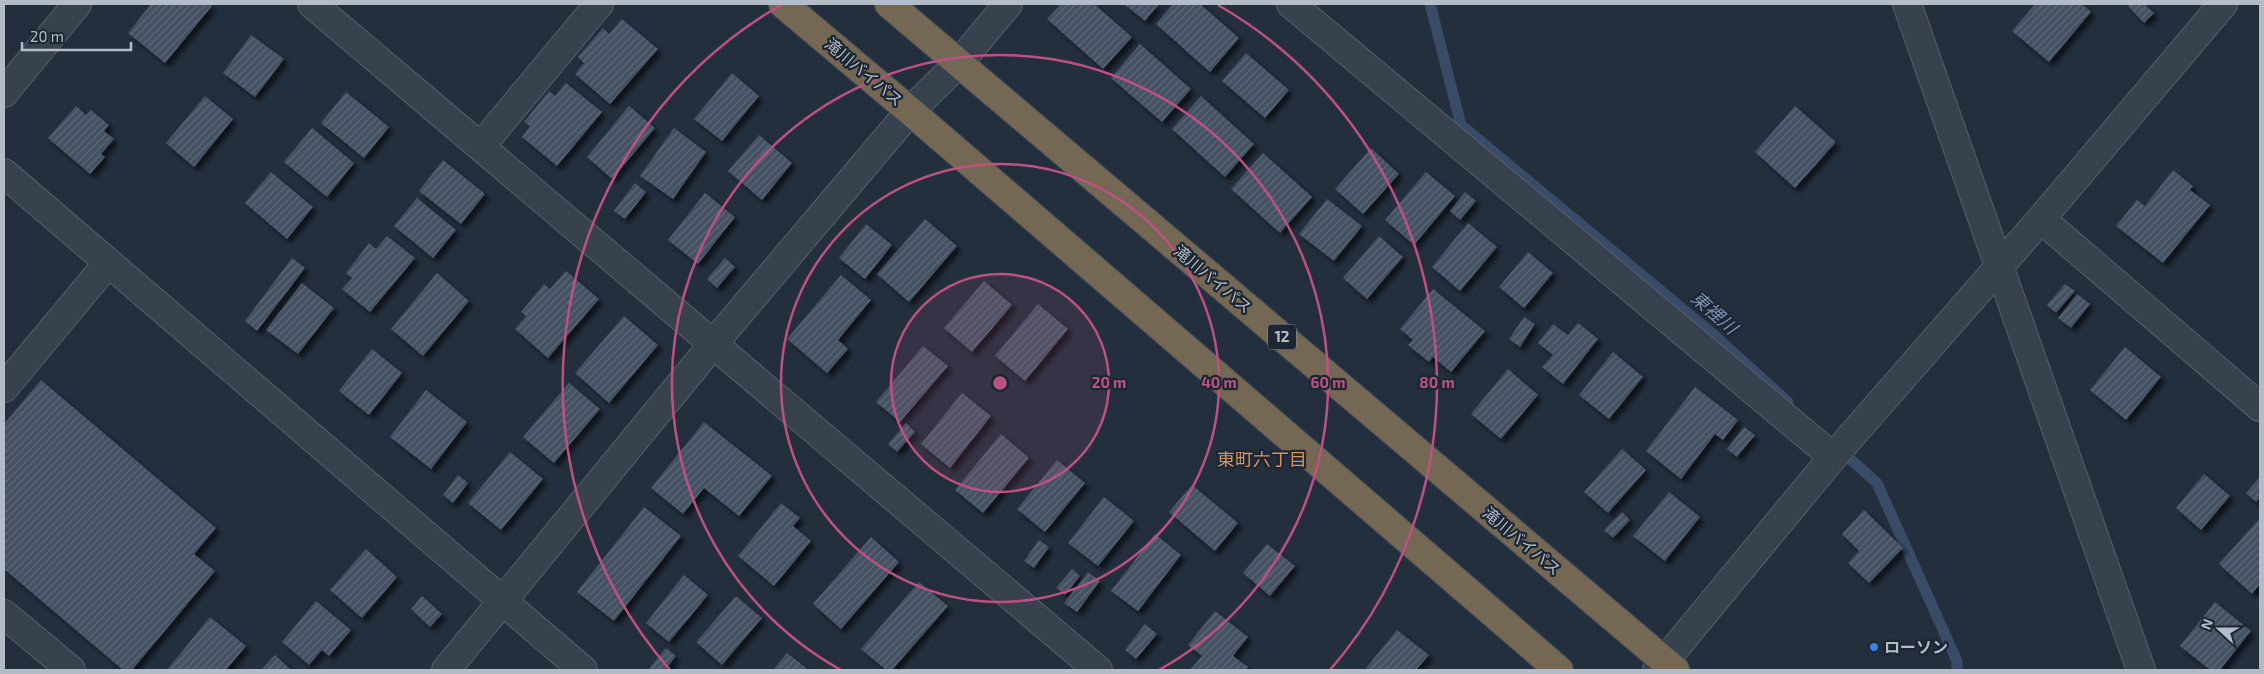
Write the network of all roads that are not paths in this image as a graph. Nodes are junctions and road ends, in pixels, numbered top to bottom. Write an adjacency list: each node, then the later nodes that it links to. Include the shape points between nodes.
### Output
1 (77, 4): 11 (street)
2 (312, 4): 13 (street)
3 (599, 4): 13 (street)
4 (782, 4): 12 (highway, 滝川バイパス)
5 (889, 4): 10 (highway, 滝川バイパス / 12)
6 (1008, 4): 10 (street)
7 (1292, 4): 21 (street)
8 (1908, 4): 17 (street)
9 (2223, 4): 15 (street)
10 (959, 63): 12 (street); 24 (highway, 滝川バイパス / 12)
11 (4, 93)
12 (910, 111): 18 (street); 29 (highway, 滝川バイパス)
13 (481, 146): 18 (street)
14 (4, 173): 16 (street)
15 (2041, 219): 17 (street); 20 (street)
16 (108, 263): 19 (street); 22 (street)
17 (2000, 266): 21 (street); 30 (street)
18 (714, 343): 22 (street); 28 (street)
19 (4, 388)
20 (2260, 407)
21 (1833, 457): 24 (street)
22 (503, 603): 26 (street); 27 (street)
23 (4, 614): 25 (street)
24 (1666, 668)
25 (70, 670)
26 (446, 670)
27 (583, 670)
28 (1098, 670)
29 (1559, 670)
30 (2141, 670)

